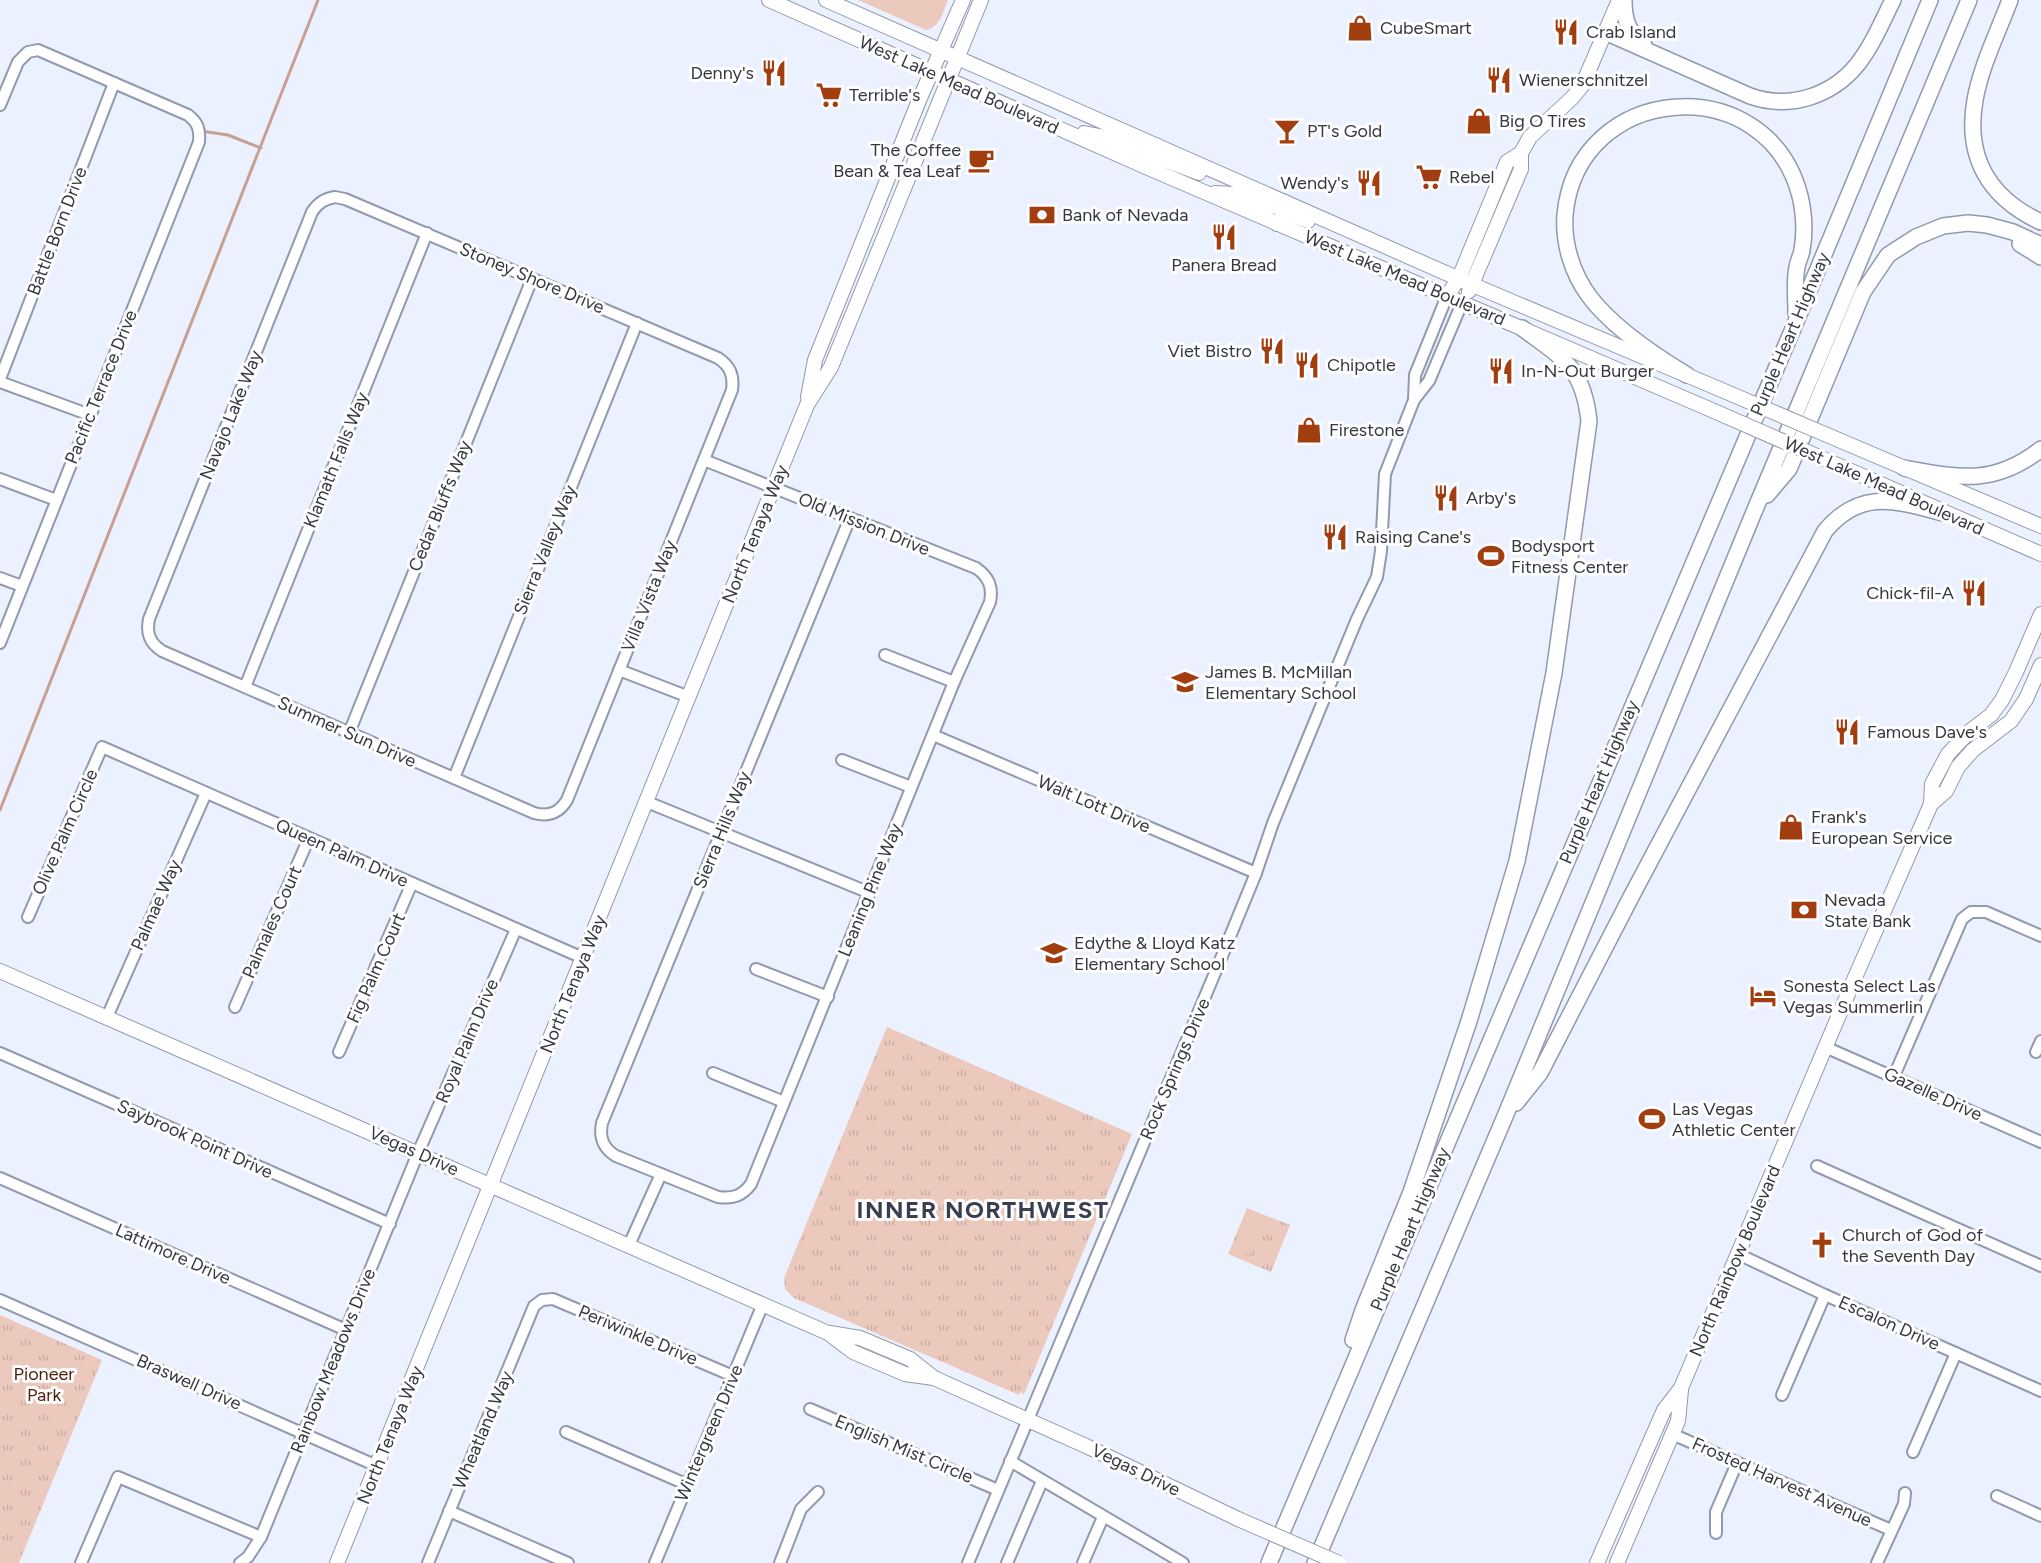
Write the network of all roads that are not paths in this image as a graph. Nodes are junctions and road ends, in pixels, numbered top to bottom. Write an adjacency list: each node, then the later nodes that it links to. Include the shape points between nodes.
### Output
1 (769, 0): 15 (main road, West Lake Mead Boulevard)
2 (826, 0): 12 (main road, West Lake Mead Boulevard)
3 (963, 0): 12 (main road, North Tenaya Way)
4 (981, 0): 14 (main road, North Tenaya Way)
5 (1619, 0): 11 (main road, Rock Springs Drive)
6 (1624, 0): 13 (highway, via 1630,32)
7 (1893, 0): 13 (highway, via 1866,54 1851,73 1836,86 1801,100 1762,100)
8 (1930, 0): 43 (highway, Purple Heart Highway)
9 (1970, 0): 58 (highway, Purple Heart Highway)
10 (2010, 0): 27 (highway, via 1975,97 1975,145 1982,168 2000,194 2021,213)
11 (1605, 32): 13 (highway); 21 (main road, Rock Springs Drive, via 1582,86 1530,137)
12 (941, 50): 14 (main road, West Lake Mead Boulevard); 15 (main road, North Tenaya Way)
13 (1647, 50)
14 (957, 57): 16 (main road, North Tenaya Way); 20 (main road, West Lake Mead Boulevard)
15 (931, 73): 16 (main road, West Lake Mead Boulevard); 32 (main road, North Tenaya Way)
16 (948, 80): 19 (main road, West Lake Mead Boulevard); 40 (main road, North Tenaya Way)
17 (114, 83): 18 (street, via 38,50 28,52 18,62); 48 (street, Battle Born Drive); 51 (street, Pacific Terrace Drive, via 188,115 200,130 199,142)
18 (0, 105)
19 (1055, 127): 20 (main road, via 1110,138 1145,152 1151,152); 22 (main road, West Lake Mead Boulevard)
20 (1156, 145): 23 (main road, West Lake Mead Boulevard)
21 (1521, 153): 35 (main road, Rock Springs Drive, via 1507,162); 37 (main road, Rock Springs Drive, via 1521,168)
22 (1146, 167): 23 (main road, via 1162,159 1198,173); 24 (main road, West Lake Mead Boulevard)
23 (1219, 173): 26 (main road, West Lake Mead Boulevard)
24 (1207, 193): 26 (main road, via 1241,195 1273,207); 28 (main road, West Lake Mead Boulevard)
25 (326, 199): 29 (street, Stoney Shore Drive, via 345,199); 67 (street, Navajo Lake Way, via 312,212 149,619)
26 (1285, 202): 30 (main road, West Lake Mead Boulevard)
27 (2041, 222)
28 (1277, 224): 30 (main road, via 1288,214 1332,231); 38 (main road, West Lake Mead Boulevard)
29 (427, 233): 36 (street, Stoney Shore Drive); 73 (street, Klamath Falls Way)
30 (1365, 237): 35 (main road, West Lake Mead Boulevard)
31 (2041, 244): 34 (highway, via 1987,225 1950,225 1916,237 1888,255)
32 (856, 256): 40 (main road, via 846,307); 42 (main road, North Tenaya Way)
33 (2041, 257): 34 (highway, via 1996,235 1953,232 1908,248)
34 (1876, 271): 58 (highway, via 1863,292 1789,469)
35 (1459, 278): 37 (main road, West Lake Mead Boulevard); 38 (main road, Rock Springs Drive)
36 (531, 279): 41 (street, Stoney Shore Drive); 75 (street, Cedar Bluffs Way)
37 (1473, 285): 39 (main road, Rock Springs Drive); 47 (main road, West Lake Mead Boulevard)
38 (1447, 297): 39 (main road, West Lake Mead Boulevard); 49 (street, Rock Springs Drive, via 1415,375)
39 (1462, 303): 44 (main road, West Lake Mead Boulevard); 49 (street, Rock Springs Drive, via 1429,381)
40 (851, 317): 45 (main road, North Tenaya Way)
41 (637, 323): 46 (street, Stoney Shore Drive, via 718,358); 79 (street, Sierra Valley Way)
42 (829, 324): 45 (main road, via 835,330); 50 (main road, North Tenaya Way, via 815,360)
43 (1795, 324): 47 (highway, via 1803,218 1796,184 1779,153 1745,122 1712,109 1666,107 1632,117 1603,137 1576,174 1565,219 1569,254 1582,286 1597,305 1648,352); 133 (highway, Purple Heart Highway)
44 (1522, 328): 59 (main road, West Lake Mead Boulevard, bridge); 133 (highway, via 1574,371 1587,401 1589,420 1554,673 1517,861 1492,947 1411,1192 1363,1310)
45 (831, 367): 50 (main road, North Tenaya Way)
46 (731, 372): 53 (street, Villa Vista Way, via 732,390)
47 (1687, 375): 54 (main road, West Lake Mead Boulevard, bridge)
48 (0, 380): 51 (street)
49 (1414, 400): 87 (street, Rock Springs Drive, via 1385,474 1377,577 1273,823)
50 (807, 405): 56 (main road, North Tenaya Way)
51 (90, 415): 57 (street, Pacific Terrace Drive)
52 (2041, 449): 54 (highway, via 2017,465 1983,476 1952,477)
53 (704, 460): 56 (street, Old Mission Drive); 71 (street, Villa Vista Way)
54 (1904, 468): 61 (main road, West Lake Mead Boulevard)
55 (0, 479): 57 (street)
56 (774, 487): 60 (street, Old Mission Drive); 74 (main road, North Tenaya Way)
57 (56, 500): 65 (street, Pacific Terrace Drive)
58 (1754, 512): 107 (highway, Purple Heart Highway)
59 (1943, 513): 62 (main road, West Lake Mead Boulevard); 107 (highway, via 1891,501 1865,503 1843,513 1825,531 1540,1073)
60 (850, 518): 64 (street, Old Mission Drive, via 976,568); 85 (street, Sierra Hills Way)
61 (2041, 526)
62 (2041, 554)
63 (0, 578): 65 (street)
64 (988, 579): 72 (street, Leaning Pine Way, via 990,602)
65 (22, 586): 68 (street, Pacific Terrace Drive)
66 (2041, 614): 83 (main road, North Rainbow Boulevard, via 2002,700 1944,761 1932,784)
67 (149, 636): 73 (street, Summer Sun Drive, via 162,651)
68 (0, 642)
69 (885, 655): 72 (street)
70 (2041, 666): 83 (main road, North Rainbow Boulevard, via 2011,721 1968,754 1946,791)
71 (620, 669): 74 (street); 84 (street, Villa Vista Way, via 567,800 562,809)
72 (954, 682): 76 (street, Leaning Pine Way)
73 (245, 687): 75 (street, Summer Sun Drive)
74 (689, 697): 82 (main road, North Tenaya Way)
75 (349, 733): 79 (street, Summer Sun Drive)
76 (933, 735): 80 (street, Leaning Pine Way); 87 (street, Walt Lott Drive)
77 (102, 747): 81 (street, Queen Palm Drive); 90 (street, Olive Palm Circle)
78 (842, 760): 80 (street)
79 (454, 778): 84 (street, Summer Sun Drive, via 534,813)
80 (911, 787): 89 (street, Leaning Pine Way)
81 (206, 793): 86 (street, Queen Palm Drive); 98 (street, Palmae Way)
82 (647, 802): 85 (street); 93 (main road, North Tenaya Way)
83 (1932, 804): 100 (main road, North Rainbow Boulevard)
84 (552, 814)
85 (721, 833): 89 (street); 111 (street, Sierra Hills Way, via 600,1133 608,1151)
86 (309, 838): 88 (street, Queen Palm Drive); 97 (street, Palmales Court)
87 (1256, 873): 129 (street, Rock Springs Drive)
88 (412, 884): 91 (street, Queen Palm Drive); 101 (street, Fig Palm Court)
89 (870, 893): 96 (street, Leaning Pine Way)
90 (27, 917)
91 (516, 929): 93 (street, Queen Palm Drive); 109 (street, Royal Palm Drive)
92 (2041, 936): 105 (street, via 1986,912 1971,912 1962,920)
93 (583, 958): 113 (main road, North Tenaya Way)
94 (756, 969): 96 (street)
95 (0, 971): 98 (main road, Vegas Drive)
96 (828, 997): 106 (street, Leaning Pine Way)
97 (235, 1007)
98 (107, 1017): 109 (main road, Vegas Drive)
99 (2041, 1041): 102 (street)
100 (1825, 1047): 105 (street, Gazelle Drive); 116 (main road, North Rainbow Boulevard)
101 (339, 1052)
102 (2036, 1052)
103 (0, 1053): 114 (street, Saybrook Point Drive)
104 (713, 1073): 106 (street)
105 (1894, 1076): 108 (street, Gazelle Drive)
106 (784, 1102): 111 (street, Leaning Pine Way, via 751,1184 738,1197 718,1197)
107 (1506, 1114): 162 (highway, Purple Heart Highway)
108 (2041, 1142)
109 (418, 1153): 113 (main road, Vegas Drive); 114 (street, Rainbow Meadows Drive)
110 (1817, 1166): 117 (street)
111 (660, 1174): 115 (street)
112 (0, 1178): 122 (street, Lattimore Drive)
113 (491, 1185): 115 (main road, Vegas Drive); 137 (main road, North Tenaya Way)
114 (390, 1224): 122 (street, Rainbow Meadows Drive)
115 (629, 1245): 121 (main road, Vegas Drive)
116 (1738, 1254): 118 (street, Escalon Drive); 125 (main road, North Rainbow Boulevard)
117 (2041, 1266)
118 (1825, 1295): 123 (street, Escalon Drive); 127 (street)
119 (0, 1300): 131 (street, Braswell Drive)
120 (542, 1300): 124 (street, Periwinkle Drive, via 553,1299); 144 (street, Wheatland Way, via 534,1306)
121 (763, 1304): 124 (street, Wintergreen Drive); 129 (main road, Vegas Drive, via 828,1332 854,1352 874,1361 905,1374 934,1378)
122 (346, 1330): 131 (street, Rainbow Meadows Drive)
123 (1956, 1353): 126 (street, Escalon Drive); 134 (street)
124 (733, 1376): 139 (street, Wintergreen Drive)
125 (1681, 1388): 132 (main road, North Rainbow Boulevard, via 1678,1421); 164 (main road, North Rainbow Boulevard, via 1664,1410)
126 (2041, 1390)
127 (1782, 1395)
128 (810, 1409): 140 (street, English Mist Circle)
129 (1028, 1420): 135 (street, Rock Springs Drive); 163 (main road, Vegas Drive, bridge)
130 (566, 1432): 139 (street)
131 (303, 1434): 137 (street, Braswell Drive); 149 (street, Rainbow Meadows Drive)
132 (1672, 1434): 136 (street, Frosted Harvest Avenue); 165 (main road, North Rainbow Boulevard)
133 (1317, 1448): 161 (highway, Purple Heart Highway)
134 (1912, 1452)
135 (1010, 1461): 138 (street); 140 (street, Rock Springs Drive)
136 (1737, 1463): 147 (street, Frosted Harvest Avenue); 148 (street, via 1716,1512)
137 (377, 1466): 153 (main road, North Tenaya Way)
138 (1042, 1481): 146 (street); 158 (street)
139 (687, 1485): 155 (street, Wintergreen Drive)
140 (998, 1490): 157 (street, Rock Springs Drive)
141 (818, 1492): 156 (street, via 801,1509)
142 (1905, 1493): 147 (street)
143 (1997, 1496): 145 (street)
144 (449, 1511): 150 (street); 154 (street, Wheatland Way)
145 (2041, 1515)
146 (1103, 1517): 159 (street); 160 (street)
147 (1891, 1530): 166 (street)
148 (1716, 1533)
149 (261, 1537): 151 (street, via 118,1477); 152 (street, Rainbow Meadows Drive)
150 (562, 1562)
151 (81, 1563)
152 (240, 1563)
153 (338, 1563)
154 (428, 1563)
155 (655, 1563)
156 (780, 1563)
157 (968, 1563)
158 (1007, 1563)
159 (1083, 1563)
160 (1183, 1563)
161 (1269, 1563)
162 (1315, 1563)
163 (1339, 1563)
164 (1597, 1563)
165 (1617, 1563)
166 (1877, 1563)

